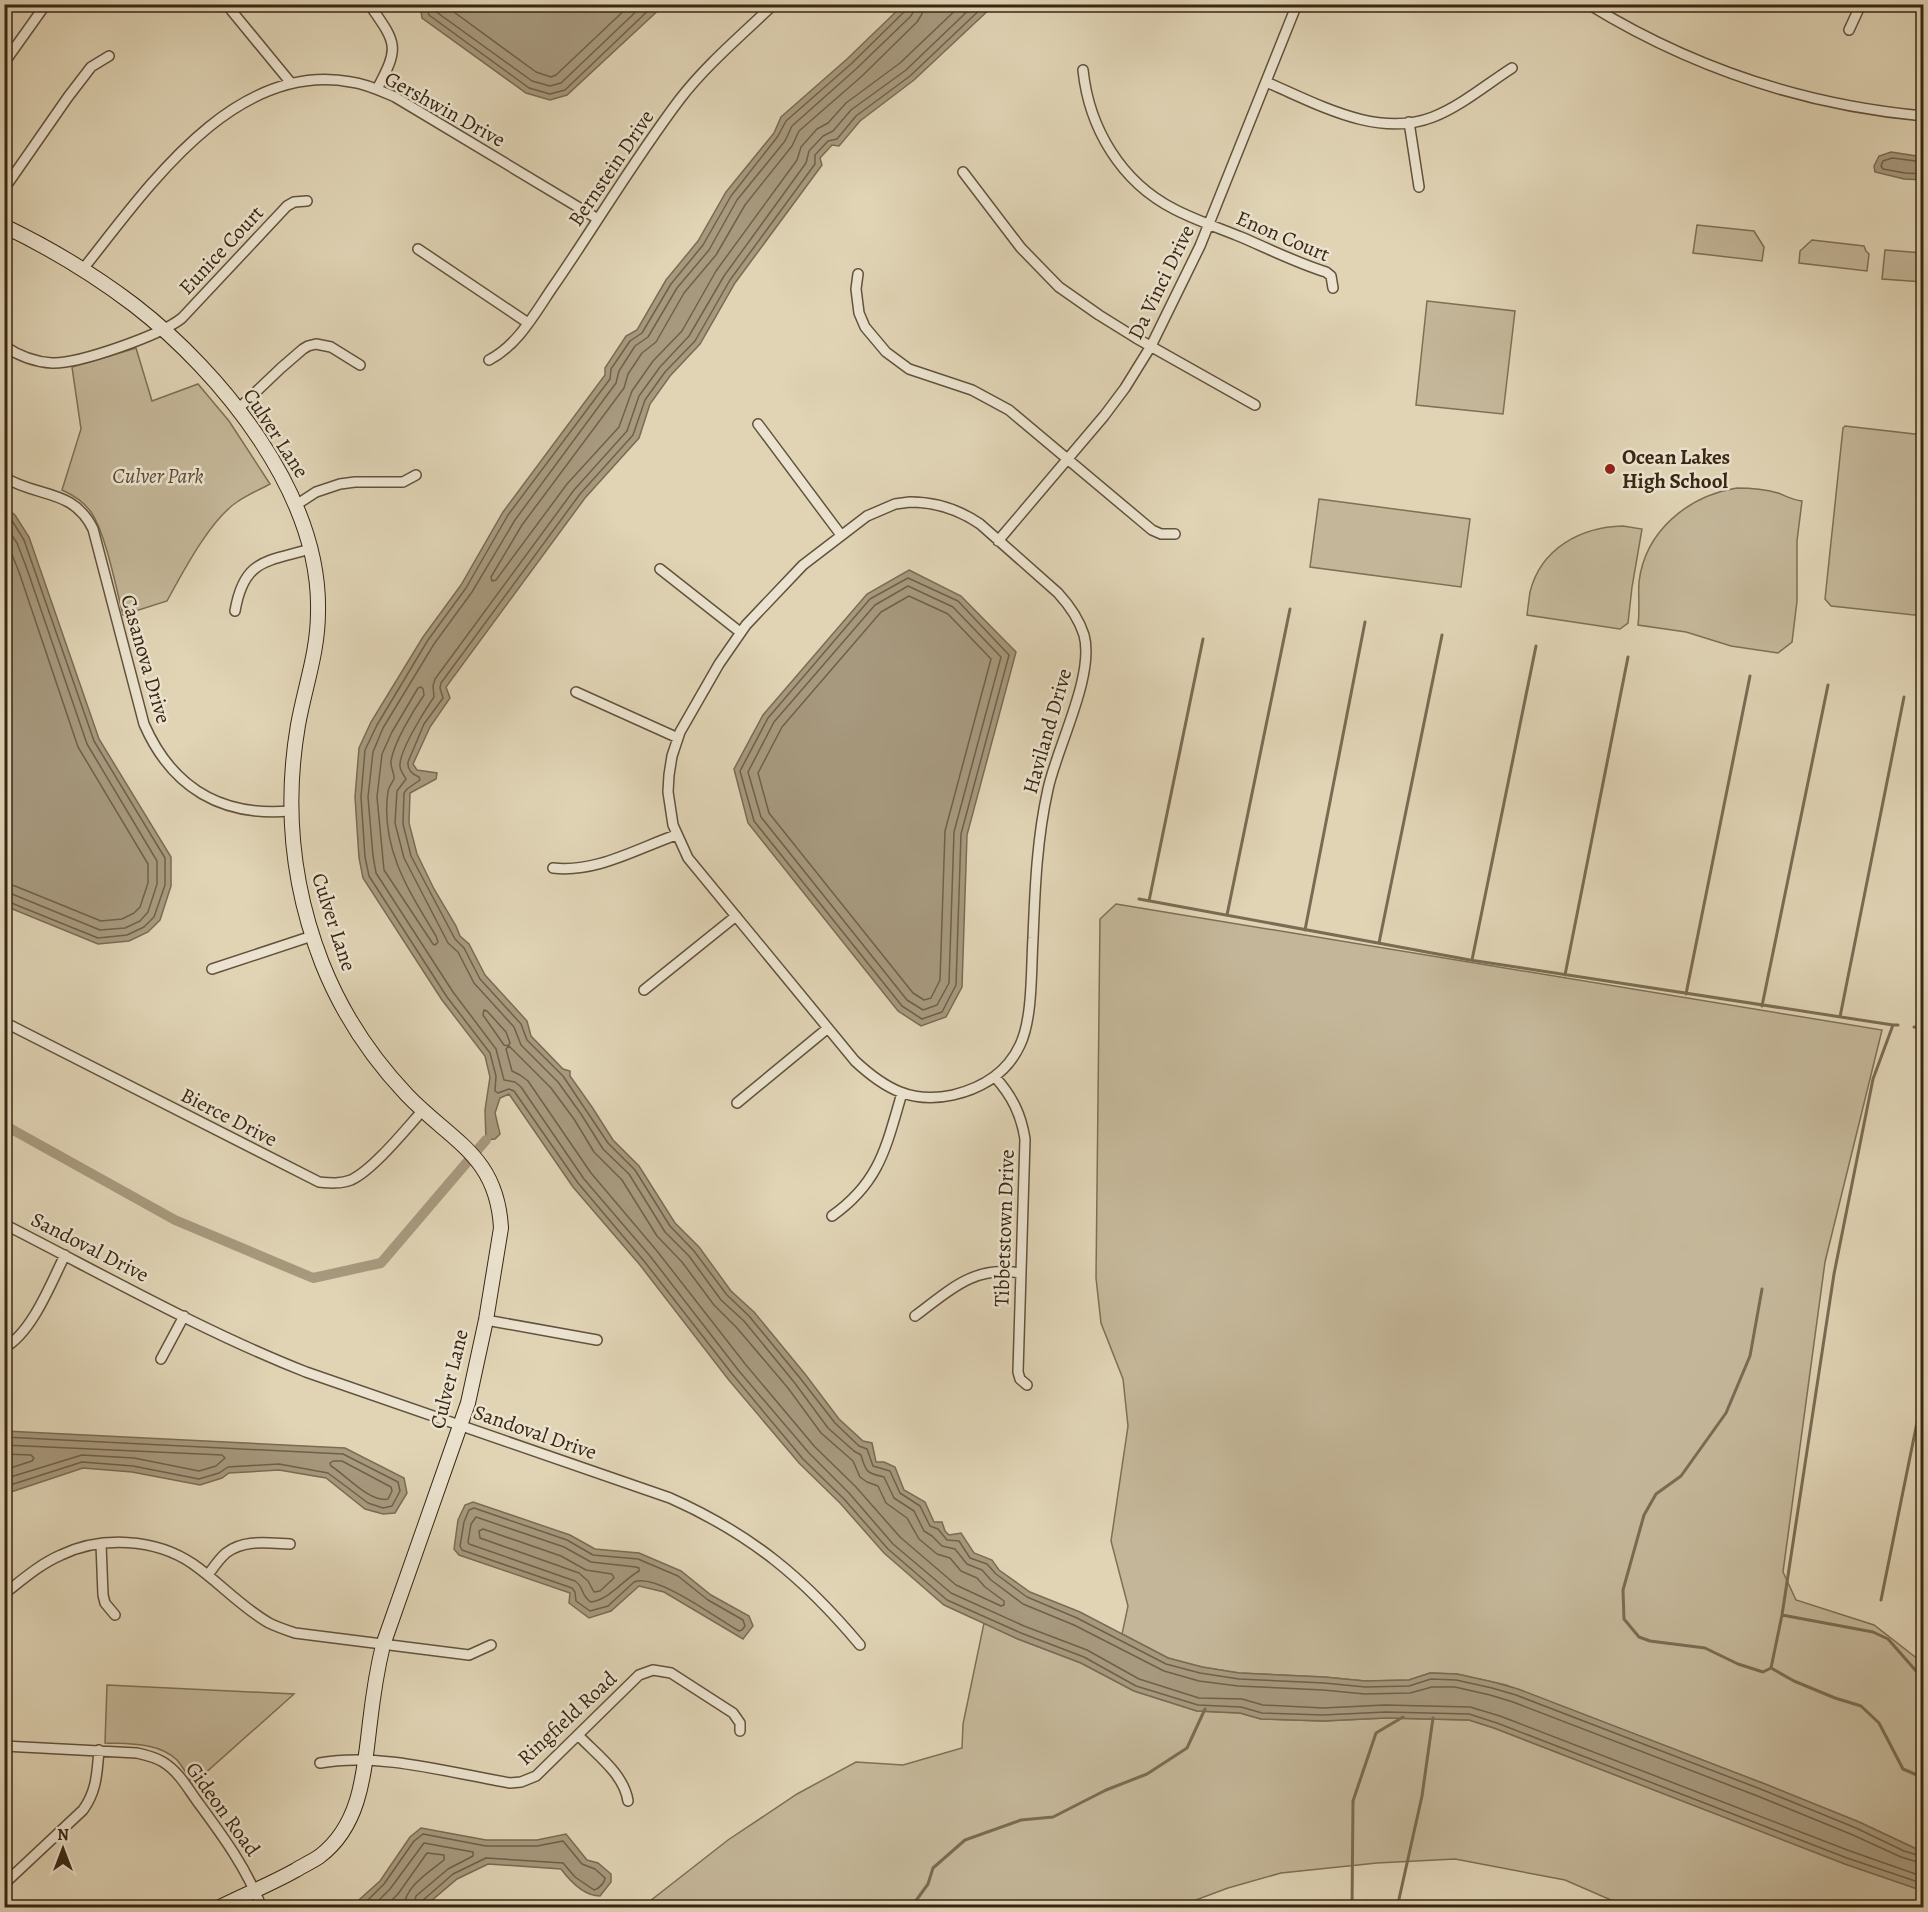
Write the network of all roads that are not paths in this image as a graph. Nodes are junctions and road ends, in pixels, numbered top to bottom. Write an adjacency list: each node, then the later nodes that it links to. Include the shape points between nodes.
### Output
1 (46, 4): 10 (street)
2 (226, 4): 14 (street)
3 (369, 4): 15 (street, via 388,31 393,49 392,60)
4 (774, 4): 22 (street, Bernstein Drive, via 681,98)
5 (1297, 4): 13 (street, Da Vinci Drive)
6 (1588, 4): 16 (street, via 1678,53 1756,83 1829,103)
7 (1861, 4): 8 (street)
8 (1849, 30)
9 (109, 56): 20 (street, via 91,68 74,89)
10 (4, 63)
11 (1512, 68): 17 (street, via 1444,112)
12 (1083, 70): 23 (street, Enon Court, via 1096,125 1130,177 1158,200)
13 (1266, 82): 17 (street, via 1351,117); 23 (street, Da Vinci Drive)
14 (291, 83): 15 (street, Gershwin Drive, via 343,80); 26 (street, Gershwin Drive, via 247,101 196,138 158,176)
15 (377, 89): 22 (street, Gershwin Drive)
16 (1923, 116)
17 (1408, 122): 19 (street)
18 (963, 172): 32 (street, via 1021,248 1059,287)
19 (1419, 188)
20 (4, 189)
21 (307, 201): 30 (street, Eunice Court, via 287,206 182,318)
22 (598, 219): 29 (street, Bernstein Drive)
23 (1209, 224): 28 (street, Enon Court, via 1326,272); 32 (street, Da Vinci Drive)
24 (4, 226): 26 (street, Culver Lane)
25 (418, 249): 29 (street)
26 (82, 269): 30 (street, Culver Lane)
27 (858, 274): 38 (street, via 859,313 865,327 886,352 909,369 991,399)
28 (1334, 288)
29 (528, 323): 33 (street, Bernstein Drive, via 508,348)
30 (164, 330): 31 (street, Eunice Court, via 109,351 62,363 28,359); 36 (street, Culver Lane)
31 (4, 346)
32 (1151, 346): 35 (street); 38 (street, Da Vinci Drive, via 1125,388)
33 (489, 360)
34 (360, 365): 36 (street, via 331,347 308,346)
35 (1255, 405)
36 (237, 410): 41 (street, Culver Lane, via 267,451)
37 (758, 424): 43 (street)
38 (1069, 459): 42 (street, via 1152,530); 44 (street, Da Vinci Drive)
39 (417, 475): 41 (street, via 403,482 340,484 315,492)
40 (4, 477): 51 (street, Casanova Drive, via 66,499 88,519 144,724 169,766 197,791 226,806 262,812)
41 (296, 505): 45 (street, Culver Lane)
42 (1175, 534)
43 (841, 535): 44 (street, Haviland Drive, via 880,509 922,502 967,515); 48 (street, Haviland Drive, via 803,565)
44 (998, 541): 60 (street, Haviland Drive, via 1069,605 1083,634 1086,658 1040,825 1026,1031 1014,1056)
45 (310, 549): 47 (street, via 260,563 246,577); 51 (street, Culver Lane, via 318,594 317,632 293,754)
46 (660, 569): 48 (street)
47 (236, 611)
48 (740, 632): 50 (street, Haviland Drive, via 698,697)
49 (576, 692): 50 (street)
50 (678, 738): 52 (street, Haviland Drive, via 668,792)
51 (290, 811): 55 (street, Culver Lane, via 296,870)
52 (676, 835): 53 (street, via 595,865); 54 (street, Haviland Drive, via 688,858)
53 (552, 868)
54 (736, 916): 57 (street); 59 (street, Haviland Drive)
55 (312, 936): 56 (street); 63 (street, Culver Lane, via 353,1025 386,1071)
56 (212, 969)
57 (644, 990)
58 (4, 1022): 63 (street, Bierce Drive, via 319,1182 344,1182 365,1172)
59 (828, 1028): 61 (street, Haviland Drive, via 867,1073); 62 (street)
60 (995, 1077): 61 (street, Haviland Drive, via 977,1087 941,1097); 67 (street, Tibbetstown Drive, via 1023,1123)
61 (902, 1093): 64 (street, via 875,1172 858,1194)
62 (737, 1103)
63 (423, 1110): 70 (street, Culver Lane, via 474,1155 497,1198 501,1228)
64 (832, 1216)
65 (4, 1224): 66 (street, Sandoval Drive)
66 (65, 1255): 68 (street, Sandoval Drive); 72 (street, via 29,1325)
67 (1020, 1273): 69 (street, via 996,1271 971,1277); 74 (street, Tibbetstown Drive, via 1018,1372)
68 (184, 1316): 73 (street); 75 (street, Sandoval Drive, via 296,1368)
69 (915, 1316)
70 (486, 1320): 71 (street); 75 (street, Culver Lane)
71 (597, 1340)
72 (4, 1348)
73 (161, 1359)
74 (1027, 1385)
75 (460, 1425): 81 (street, Culver Lane); 83 (street, Sandoval Drive, via 670,1498 715,1519 799,1579)
76 (101, 1544): 78 (street, via 158,1548 178,1555); 79 (street, via 77,1548 45,1563); 80 (street, via 103,1595)
77 (290, 1544): 78 (street, via 236,1546 224,1554)
78 (208, 1575): 81 (street, via 279,1628)
79 (4, 1594)
80 (115, 1615)
81 (383, 1645): 82 (street, via 469,1655); 88 (street, Culver Lane)
82 (491, 1645)
83 (860, 1645)
84 (740, 1731): 85 (street, Ringfield Road, via 734,1713 671,1673 653,1670 639,1675)
85 (578, 1734): 88 (street, Ringfield Road, via 536,1776 521,1782); 90 (street, via 620,1779)
86 (4, 1746): 87 (street, Gideon Road)
87 (99, 1750): 91 (street, via 90,1801); 92 (street, Gideon Road, via 150,1756 172,1769 232,1849)
88 (366, 1759): 89 (street, Ringfield Road); 92 (street, Culver Lane, via 353,1813 338,1838 319,1857)
89 (320, 1763)
90 (628, 1801)
91 (4, 1884)
92 (255, 1890): 93 (street, Culver Lane); 94 (street, Gideon Road)
93 (218, 1908)
94 (262, 1908)

